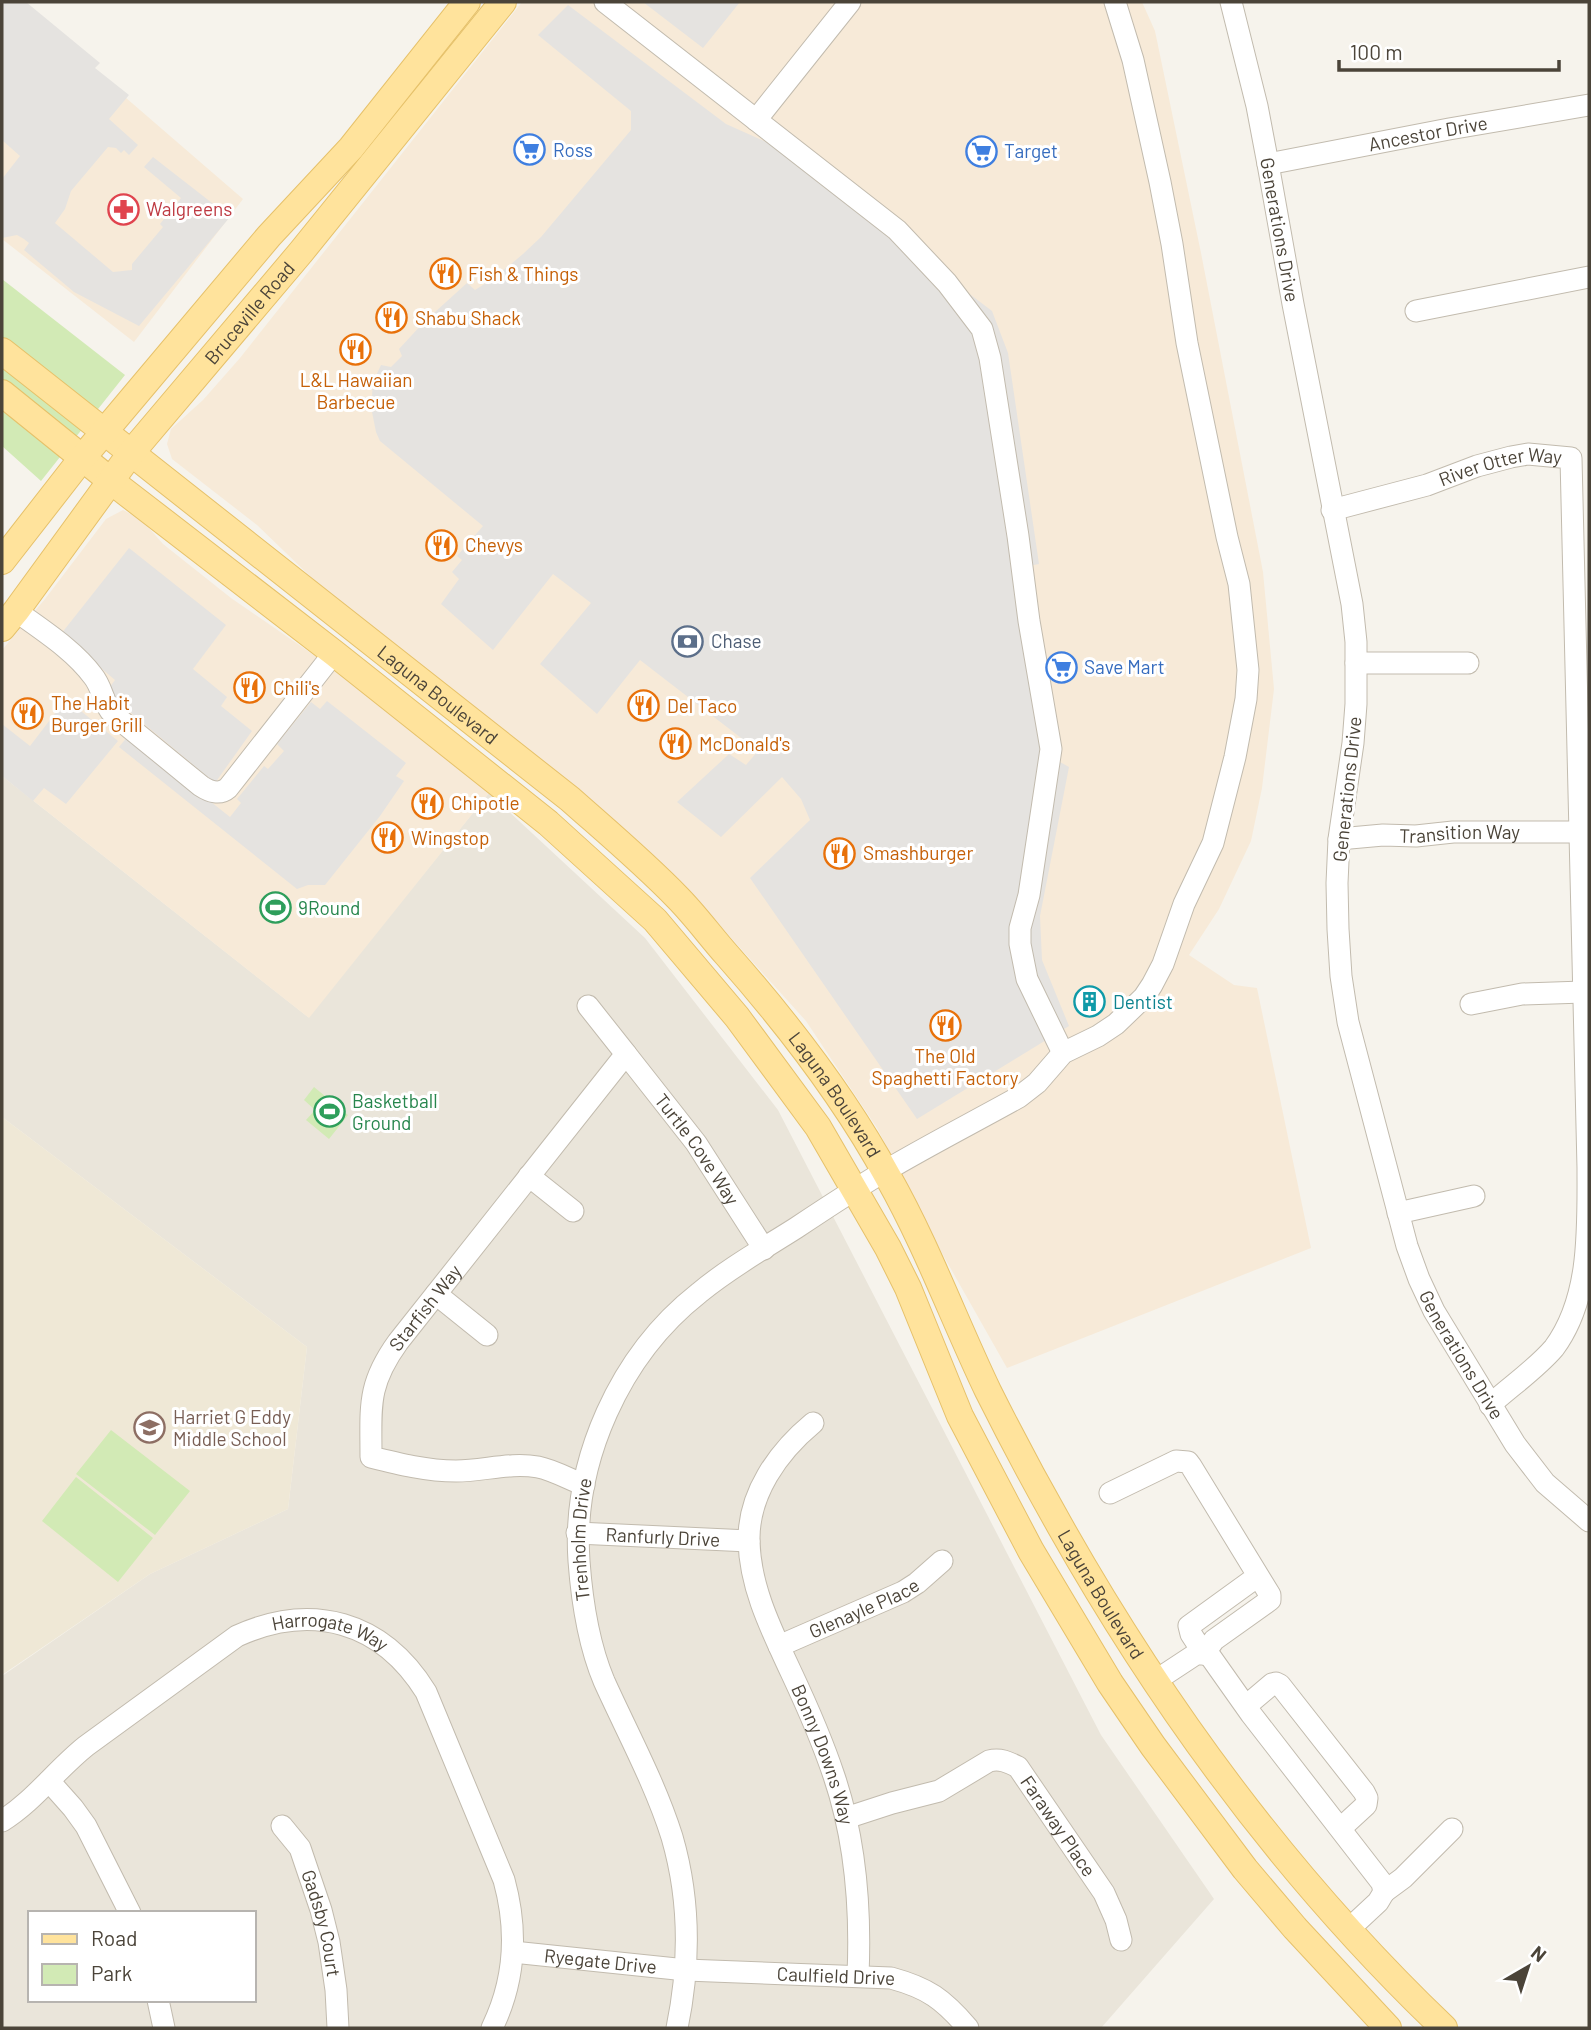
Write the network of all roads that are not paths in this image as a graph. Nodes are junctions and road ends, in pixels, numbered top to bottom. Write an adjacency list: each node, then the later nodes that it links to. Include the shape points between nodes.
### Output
1 (467, 2): 14 (main road, Bruceville Road, via 351,148)
2 (503, 2): 15 (main road, Bruceville Road)
3 (605, 2): 8 (street)
4 (850, 2): 8 (street)
5 (1115, 2): 31 (street, via 1133,60 1162,193 1186,343 1239,584 1248,670 1221,816 1163,964 1144,997 1116,1024)
6 (1231, 2): 9 (street, Generations Drive)
7 (1589, 105): 9 (street, Ancestor Drive)
8 (756, 120): 31 (street, via 908,240 967,307 986,340 1051,749 1020,944 1027,979)
9 (1268, 164): 18 (street, Generations Drive)
10 (1589, 277): 11 (street)
11 (1416, 311)
12 (2, 351): 14 (main road, Laguna Boulevard)
13 (2, 393): 16 (main road, Laguna Boulevard)
14 (104, 432): 15 (main road, Laguna Boulevard); 16 (main road, Bruceville Road)
15 (131, 453): 17 (main road, Bruceville Road); 27 (main road, Laguna Boulevard, via 570,799)
16 (83, 457): 17 (main road, Laguna Boulevard); 19 (main road, Bruceville Road)
17 (111, 481): 20 (main road, Bruceville Road); 21 (main road, Laguna Boulevard)
18 (1332, 510): 22 (street, Generations Drive, via 1352,604); 25 (street, River Otter Way, via 1511,457 1570,458)
19 (2, 561)
20 (9, 620): 21 (street, via 69,652 97,682 114,715 212,792 228,788)
21 (334, 653): 24 (main road, Laguna Boulevard)
22 (1356, 663): 23 (street); 26 (street, Generations Drive, via 1353,743)
23 (1468, 663)
24 (502, 787): 27 (main road, via 526,787 652,898); 36 (main road, Laguna Boulevard, via 655,920 769,1058 818,1127)
25 (1581, 832): 26 (street, Transition Way, via 1453,832); 28 (street, River Otter Way)
26 (1339, 839): 39 (street, Generations Drive, via 1338,929 1345,999)
27 (679, 899): 34 (main road, Laguna Boulevard, via 804,1049)
28 (1583, 992): 29 (street, via 1522,994); 33 (street, River Otter Way)
29 (1471, 1004)
30 (588, 1006): 32 (street)
31 (1063, 1053): 34 (street, Trenholm Drive, via 1018,1097)
32 (626, 1054): 35 (street, Starfish Way); 40 (street, Turtle Cove Way, via 696,1143)
33 (1589, 1168): 43 (street, River Otter Way, via 1587,1273 1579,1305 1553,1349)
34 (885, 1171): 36 (street, Trenholm Drive); 53 (main road, Laguna Boulevard, via 913,1222 987,1389 1059,1524)
35 (529, 1176): 38 (street); 41 (street, Starfish Way)
36 (853, 1190): 40 (street, Trenholm Drive); 74 (main road, Laguna Boulevard, via 908,1288 960,1416 1031,1551 1110,1683 1245,1869)
37 (1474, 1196): 39 (street)
38 (573, 1211)
39 (1398, 1213): 43 (street, Generations Drive, via 1434,1311)
40 (764, 1249): 45 (street, Trenholm Drive, via 698,1293 649,1344 611,1405)
41 (436, 1294): 42 (street); 45 (street, Starfish Way, via 380,1370 371,1402 370,1457 412,1468 449,1471 525,1465)
42 (488, 1335)
43 (1490, 1405): 47 (street, Generations Drive, via 1534,1471)
44 (813, 1423): 49 (street, Bonny Downs Way, via 789,1444 770,1471 756,1501)
45 (584, 1485): 48 (street, Trenholm Drive)
46 (1110, 1493): 52 (street, via 1176,1461 1188,1462 1270,1595 1270,1600 1214,1640)
47 (1589, 1521)
48 (577, 1533): 49 (street, Ranfurly Drive); 66 (street, Trenholm Drive, via 584,1608 596,1660 675,1849 686,1912)
49 (749, 1541): 51 (street, Bonny Downs Way, via 756,1588)
50 (942, 1561): 51 (street, Glenayle Place, via 903,1592)
51 (779, 1646): 56 (street, Bonny Downs Way, via 818,1732)
52 (1204, 1654): 53 (street, via 1196,1654); 54 (street)
53 (1155, 1681): 63 (main road, Laguna Boulevard, via 1241,1801)
54 (1246, 1706): 59 (street); 59 (street, via 1272,1685 1280,1685 1355,1781 1367,1798 1366,1805)
55 (49, 1782): 57 (street, Harrogate Way); 62 (street, via 86,1826); 65 (street, Harrogate Way, via 86,1746 237,1636 285,1620 318,1620 351,1628 394,1653 426,1692 504,1880 512,1913)
56 (846, 1818): 64 (street, Faraway Place, via 939,1791 989,1761 1006,1761 1018,1767 1104,1893); 67 (street, Bonny Downs Way, via 859,1904)
57 (2, 1821)
58 (282, 1826): 70 (street, Gadsby Court, via 300,1848 321,1910)
59 (1341, 1828): 61 (street)
60 (1452, 1829): 61 (street)
61 (1384, 1892): 63 (street)
62 (129, 1911)
63 (1349, 1929): 75 (main road, Laguna Boulevard)
64 (1121, 1940)
65 (513, 1952): 66 (street, Ryegate Drive); 71 (street, Harrogate Way, via 509,1984)
66 (685, 1969): 67 (street, Caulfield Drive); 72 (street, Trenholm Drive)
67 (858, 1975): 73 (street, Caulfield Drive, via 891,1978 921,1988 948,2005)
68 (158, 2002): 69 (street)
69 (164, 2028)
70 (338, 2028)
71 (492, 2028)
72 (677, 2028)
73 (968, 2028)
74 (1388, 2028)
75 (1444, 2028)

